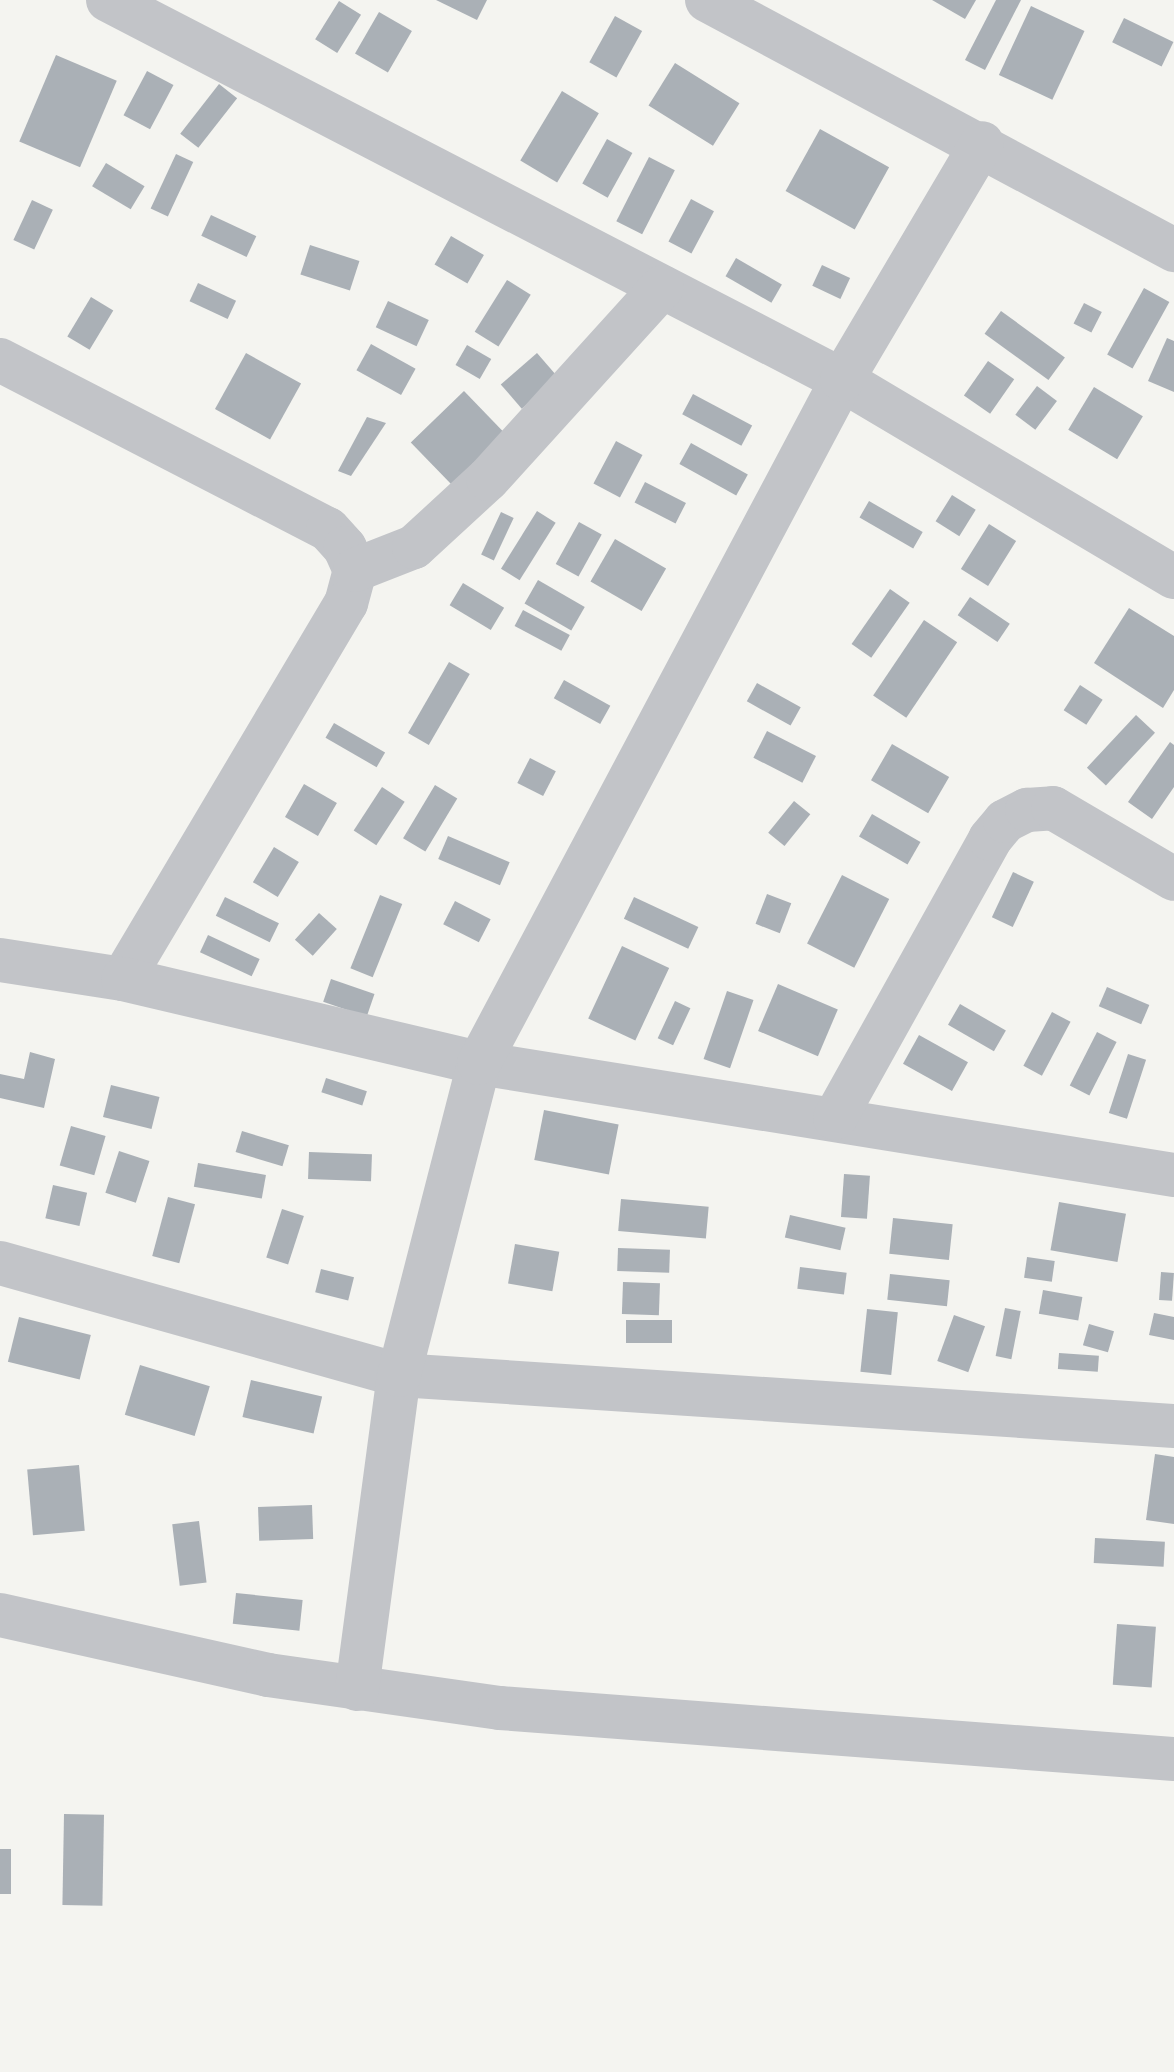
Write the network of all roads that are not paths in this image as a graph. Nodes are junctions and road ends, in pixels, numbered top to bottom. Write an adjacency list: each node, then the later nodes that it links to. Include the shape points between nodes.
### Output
1 (108, 0): 5 (street)
2 (707, 0): 3 (street)
3 (982, 143): 4 (street); 7 (street)
4 (1174, 250)
5 (662, 287): 7 (street); 8 (street, via 488,479 414,547)
6 (0, 360): 8 (street, via 328,529)
7 (842, 380): 9 (street); 13 (street)
8 (355, 570): 12 (street, via 346,603)
9 (1174, 577)
10 (1174, 879): 14 (street, via 1053,808 1027,810 1005,821)
11 (0, 960): 12 (street)
12 (123, 979): 13 (street)
13 (479, 1063): 14 (street); 17 (street)
14 (835, 1118): 15 (street)
15 (1174, 1175)
16 (0, 1263): 17 (street)
17 (399, 1375): 18 (street); 20 (street)
18 (1174, 1426)
19 (0, 1615): 20 (street)
20 (357, 1689): 21 (street, via 500,1708)
21 (1174, 1759)

